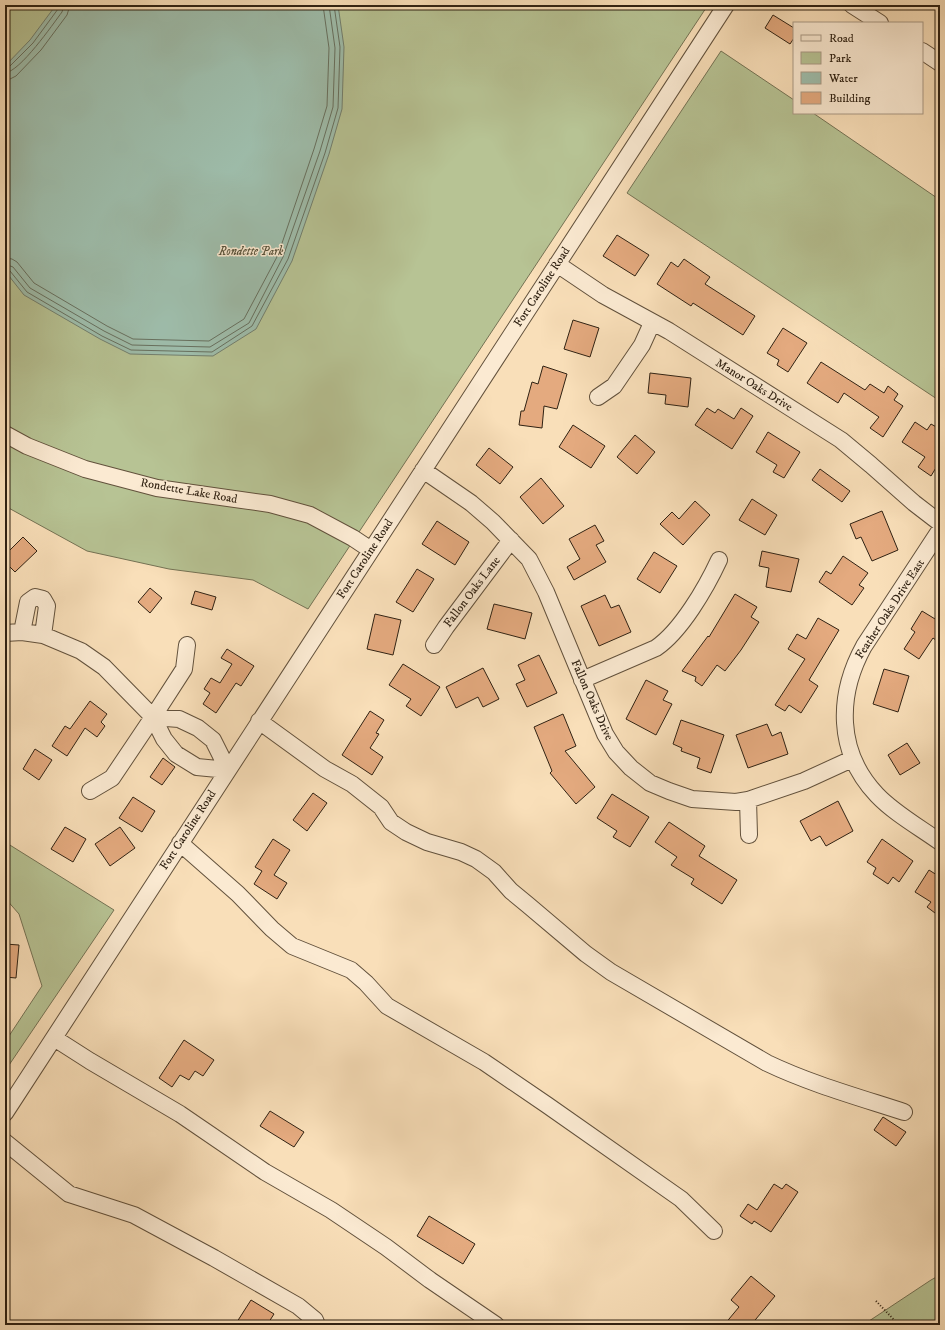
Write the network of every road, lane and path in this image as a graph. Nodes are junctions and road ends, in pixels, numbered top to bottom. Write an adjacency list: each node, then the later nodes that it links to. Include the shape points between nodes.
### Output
1 (726, 5): 6 (street, Fort Caroline Road)
2 (852, 5): 3 (street)
3 (878, 22)
4 (923, 52): 5 (street)
5 (940, 63)
6 (557, 264): 7 (street, Manor Oaks Drive, via 603,295); 10 (street, Fort Caroline Road)
7 (652, 323): 8 (street, via 642,345 614,386); 11 (street, Manor Oaks Drive, via 669,331 841,440)
8 (598, 397)
9 (5, 434): 14 (street, Rondette Lake Road, via 27,446 85,469 157,488 270,504 310,515)
10 (423, 470): 13 (street, Fallon Oaks Drive, via 471,503); 14 (street, Fort Caroline Road)
11 (940, 523)
12 (940, 530): 24 (street, Feather Oaks Drive East, via 864,646 849,678 844,723)
13 (511, 540): 20 (street, Fallon Oaks Lane); 21 (street, Fallon Oaks Drive, via 529,559 538,576)
14 (372, 550): 23 (street, Fort Caroline Road)
15 (719, 560): 21 (street, via 710,579 676,631 665,642)
16 (22, 632): 17 (street); 18 (street); 18 (street, via 28,602 35,597 44,600 47,606)
17 (5, 633)
18 (44, 635): 22 (street, via 81,651 104,667)
19 (188, 645): 22 (street, via 184,670)
20 (434, 645)
21 (582, 680): 27 (street, Fallon Oaks Drive, via 605,734 616,752 650,783 692,799 736,802)
22 (153, 717): 25 (street, via 164,739 176,754 196,767); 25 (street, via 179,719 198,728 213,740); 26 (street, via 112,778)
23 (260, 721): 25 (street, Fort Caroline Road); 32 (street, via 325,769 352,784 381,807 391,822 406,832 476,859 586,954 611,972 767,1063 841,1093)
24 (852, 759): 27 (street, Fallon Oaks Drive, via 804,781); 29 (street, Feather Oaks Drive East, via 876,794)
25 (228, 770): 30 (street, Fort Caroline Road)
26 (90, 791)
27 (748, 800): 28 (street)
28 (749, 835)
29 (940, 842)
30 (180, 843): 31 (street, Fort Caroline Road); 35 (street, via 292,946 351,970 387,1006 484,1062 547,1105 681,1199)
31 (54, 1038): 33 (street, Fort Caroline Road); 38 (street, via 180,1114 265,1172 331,1210)
32 (904, 1112)
33 (5, 1113)
34 (5, 1142): 37 (street, via 69,1194 134,1215 298,1306 315,1320)
35 (714, 1231)
36 (876, 1302): 39 (path)
37 (317, 1325)
38 (496, 1325)
39 (899, 1325)

